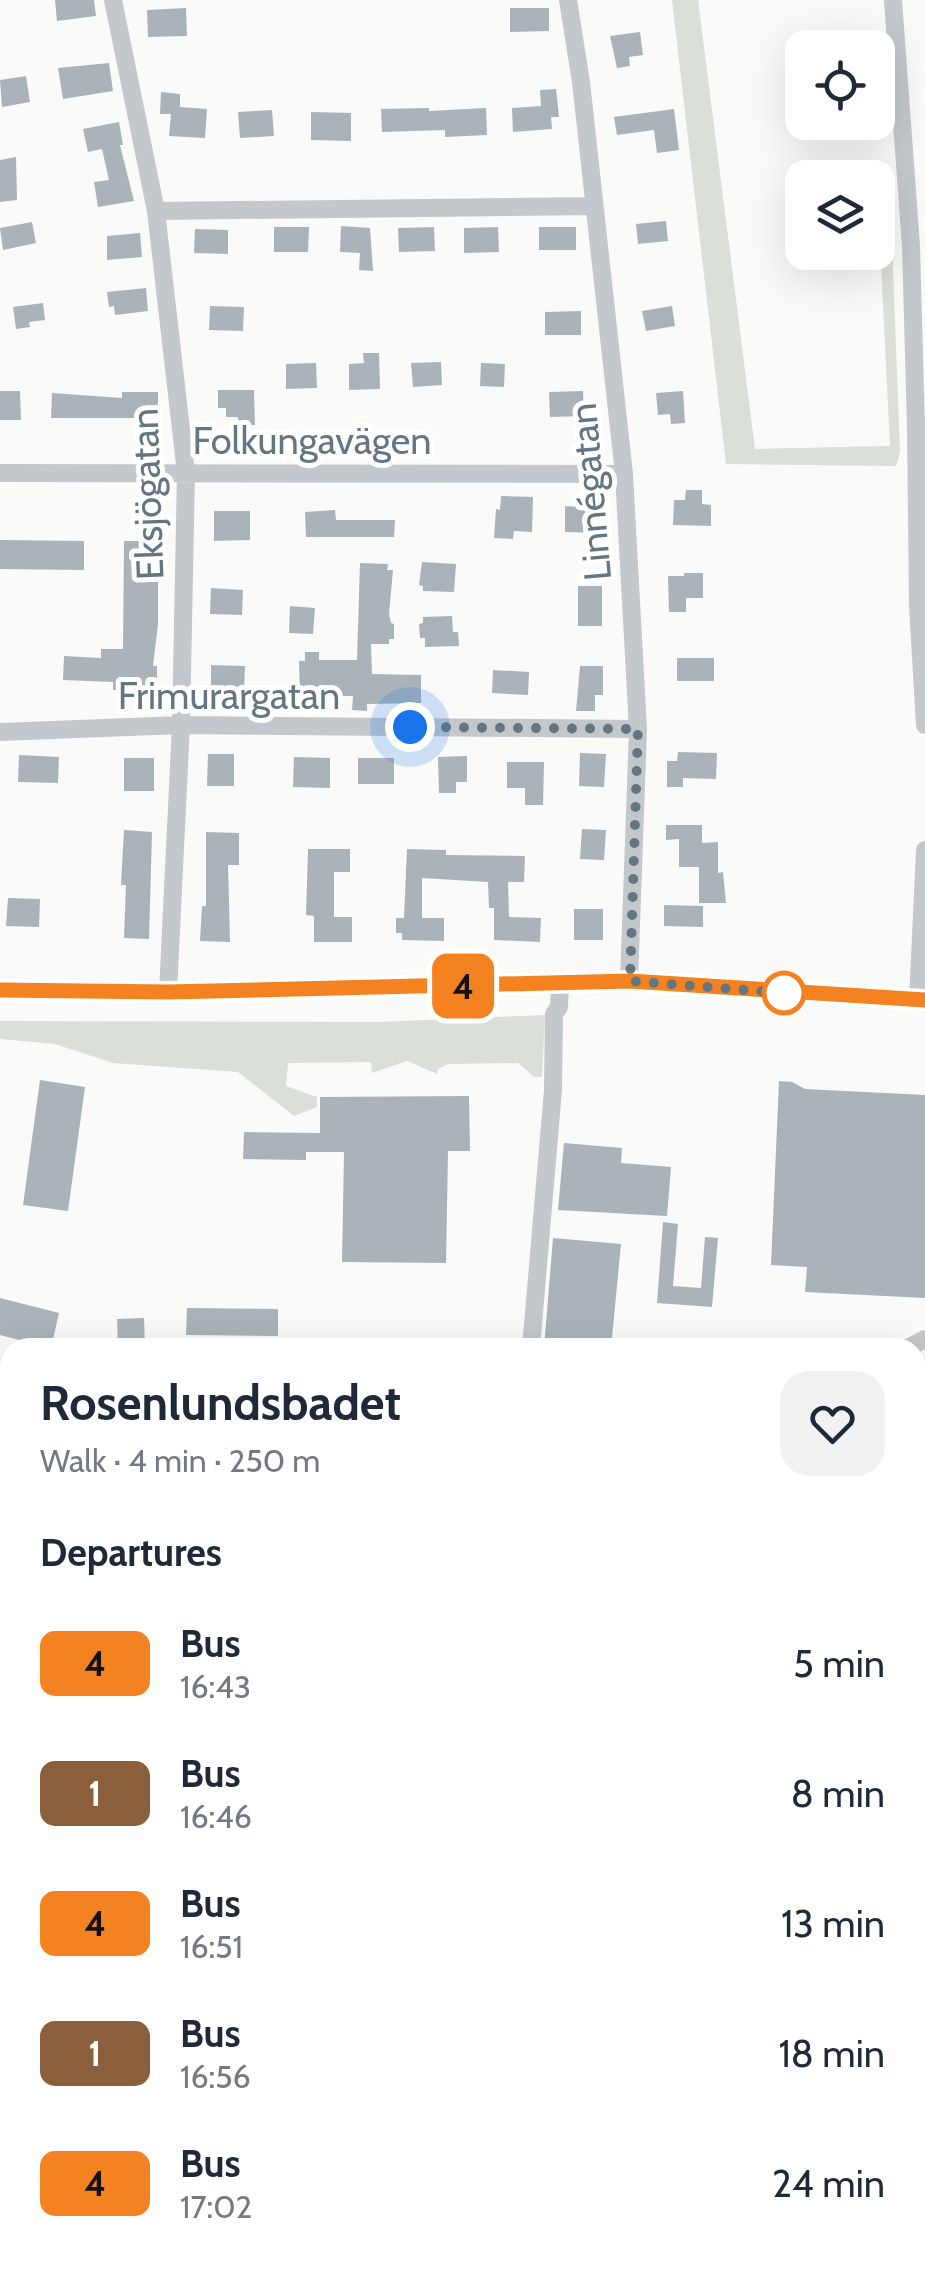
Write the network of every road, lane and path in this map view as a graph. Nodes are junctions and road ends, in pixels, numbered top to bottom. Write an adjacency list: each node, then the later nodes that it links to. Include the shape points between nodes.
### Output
1 (113, 0): 5 (street, Eksjögatan)
2 (568, 0): 4 (street, Linnégatan)
3 (892, 0): 6 (street)
4 (594, 206): 5 (street); 9 (street, Linnégatan)
5 (156, 211): 7 (street, Eksjögatan)
6 (921, 428): 11 (street, via 918,606)
7 (186, 472): 8 (street, Folkungavägen); 9 (street, Folkungavägen); 10 (street, Eksjögatan)
8 (0, 473)
9 (624, 474): 12 (street, Linnégatan)
10 (181, 725): 12 (street, Frimurargatan); 13 (street, Frimurargatan); 18 (street, Eksjögatan)
11 (925, 725)
12 (638, 729): 15 (street, Linnégatan)
13 (0, 732)
14 (925, 850): 19 (street)
15 (630, 981): 16 (street); 19 (street)
16 (560, 984): 18 (street); 20 (street)
17 (0, 990): 18 (street)
18 (168, 992)
19 (922, 1000)
20 (531, 1338)

